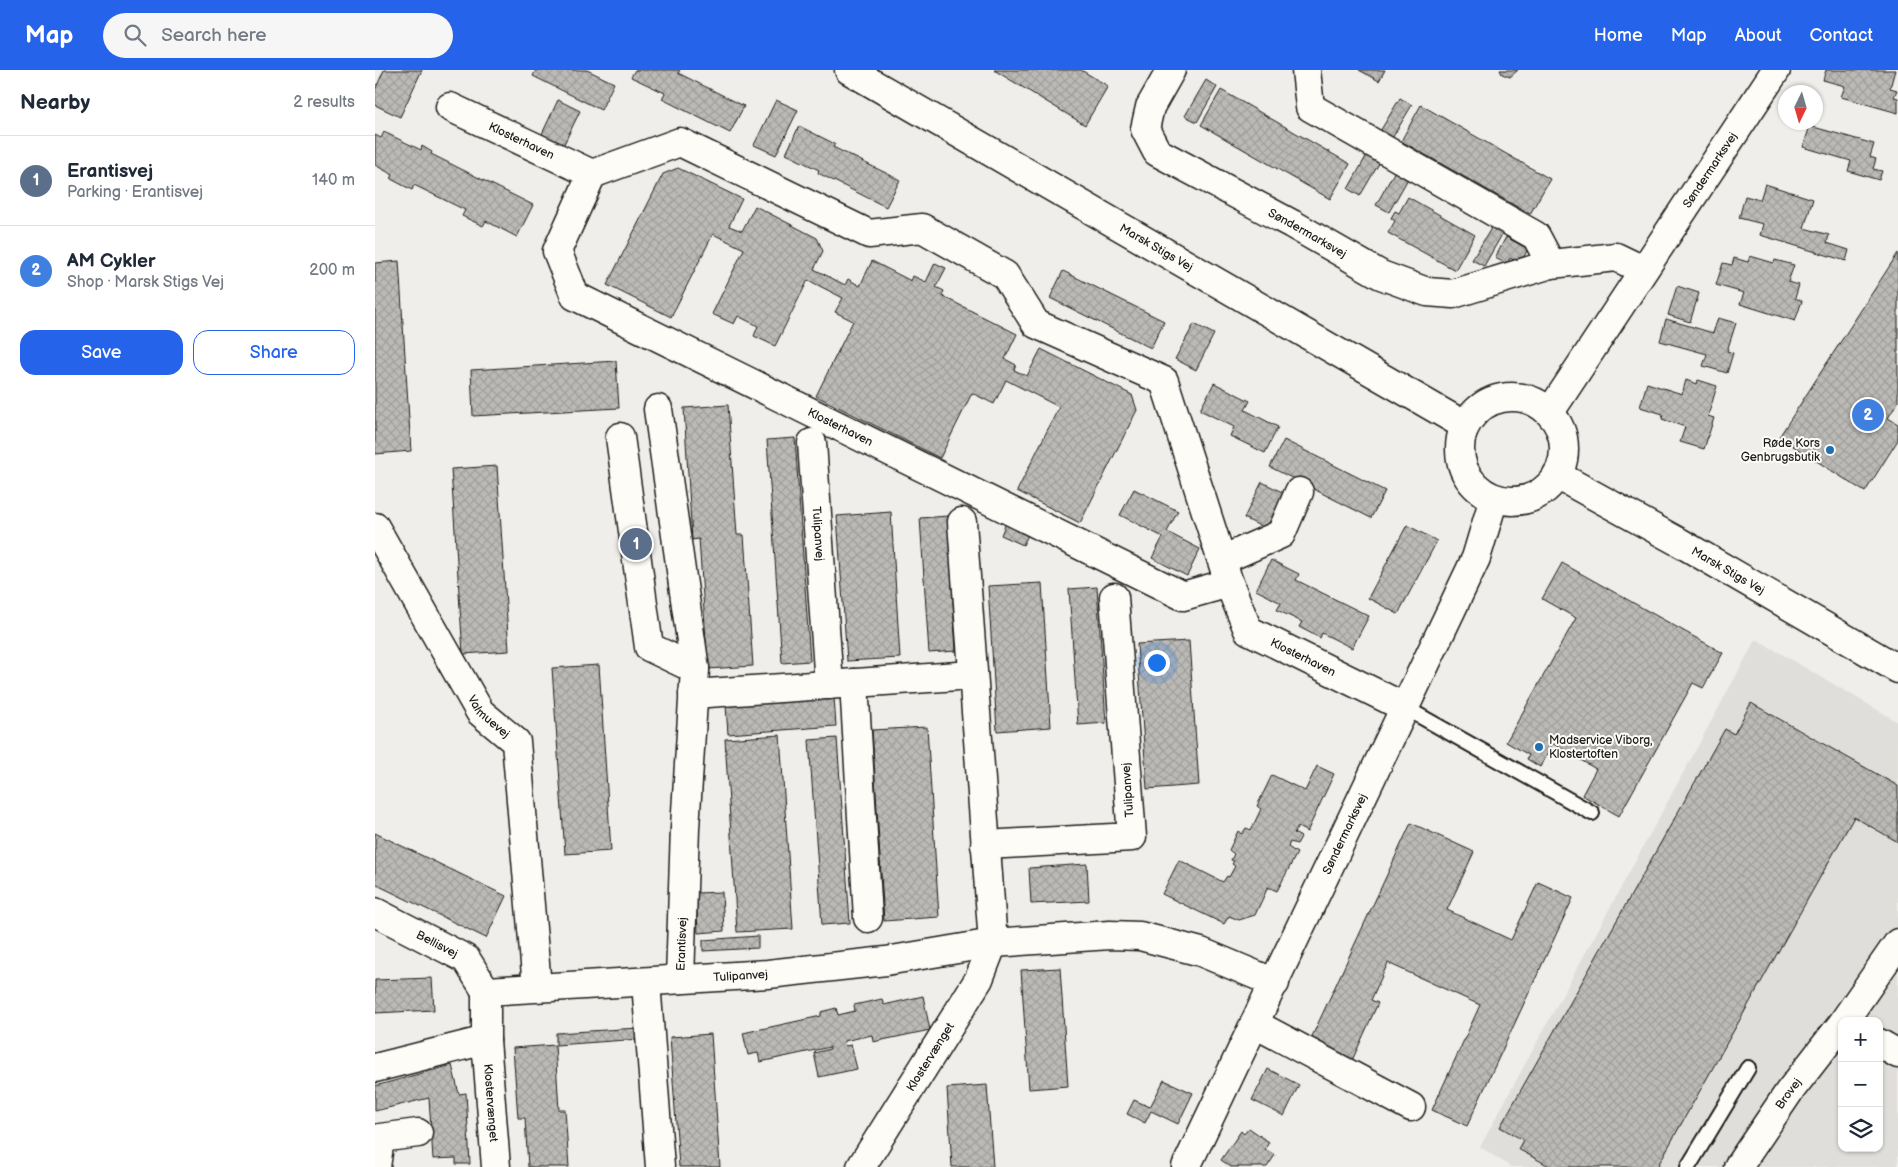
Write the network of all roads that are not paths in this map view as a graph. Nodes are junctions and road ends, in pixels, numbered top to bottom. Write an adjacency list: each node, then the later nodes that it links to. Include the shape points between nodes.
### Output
1 (849, 70): 11 (street, Marsk Stigs Vej)
2 (1171, 70): 7 (street, Søndermarksvej, via 1150,106 1145,129 1157,152 1381,275 1427,292 1453,294)
3 (1306, 70): 7 (street, via 1310,107 1536,236)
4 (1777, 70): 8 (street, Søndermarksvej)
5 (451, 108): 6 (street, Klosterhaven)
6 (592, 174): 19 (street, Klosterhaven, via 679,142 869,234 922,228 1005,275 1036,324 1164,381); 19 (street, Klosterhaven, via 557,251 575,296 1183,596)
7 (1551, 264): 8 (street, Søndermarksvej, via 1616,256)
8 (1643, 270): 10 (street, Søndermarksvej)
9 (658, 409): 23 (street, Erantisvej)
10 (1550, 412): 11 (street, via 1529,398 1503,396 1480,406); 14 (street, via 1564,442 1563,460)
11 (1464, 425): 16 (street, via 1459,442 1460,460 1472,483)
12 (620, 436): 23 (street, via 649,647)
13 (812, 443): 24 (street, Tulipanvej)
14 (1557, 475): 16 (street, via 1545,489 1529,498 1512,501); 21 (street, Marsk Stigs Vej)
15 (1299, 492): 19 (street, Klosterhaven, via 1281,534)
16 (1494, 498): 25 (street, Søndermarksvej, via 1476,558)
17 (962, 522): 22 (street)
18 (375, 527): 35 (street, Valmuevej, via 480,712 516,742)
19 (1225, 571): 25 (street, Klosterhaven, via 1248,630)
20 (1114, 597): 27 (street, Tulipanvej, via 1131,837)
21 (1898, 669)
22 (973, 675): 24 (street); 27 (street)
23 (694, 681): 24 (street); 32 (street, Erantisvej)
24 (841, 684): 29 (street, Tulipanvej)
25 (1404, 708): 26 (lane); 34 (street, Søndermarksvej)
26 (1592, 813)
27 (985, 845): 31 (street)
28 (375, 912): 36 (street, Bellisvej, via 466,959)
29 (868, 918)
30 (1898, 942): 37 (street, Brovej)
31 (993, 943): 32 (street, Tulipanvej, via 886,961 768,974); 34 (street, Tulipanvej, via 1139,936 1201,952); 50 (street, Klostervænget, via 979,979)
32 (680, 979): 33 (street, Tulipanvej)
33 (645, 982): 35 (street, Tulipanvej); 49 (street)
34 (1275, 983): 38 (street, Søndermarksvej)
35 (537, 987): 36 (street, Tulipanvej)
36 (486, 991): 40 (street, Klostervænget)
37 (1846, 1017)
38 (1255, 1024): 45 (street); 51 (street, Søndermarksvej)
39 (1838, 1028): 53 (street, Brovej, via 1789,1092)
40 (487, 1040): 43 (street); 48 (street, Klostervænget)
41 (1883, 1045): 42 (street)
42 (1898, 1054)
43 (375, 1068)
44 (1748, 1068): 52 (lane)
45 (1411, 1107)
46 (418, 1134): 47 (street, via 380,1138)
47 (377, 1167)
48 (496, 1167)
49 (660, 1167)
50 (861, 1167)
51 (1186, 1167)
52 (1688, 1167)
53 (1738, 1167)

